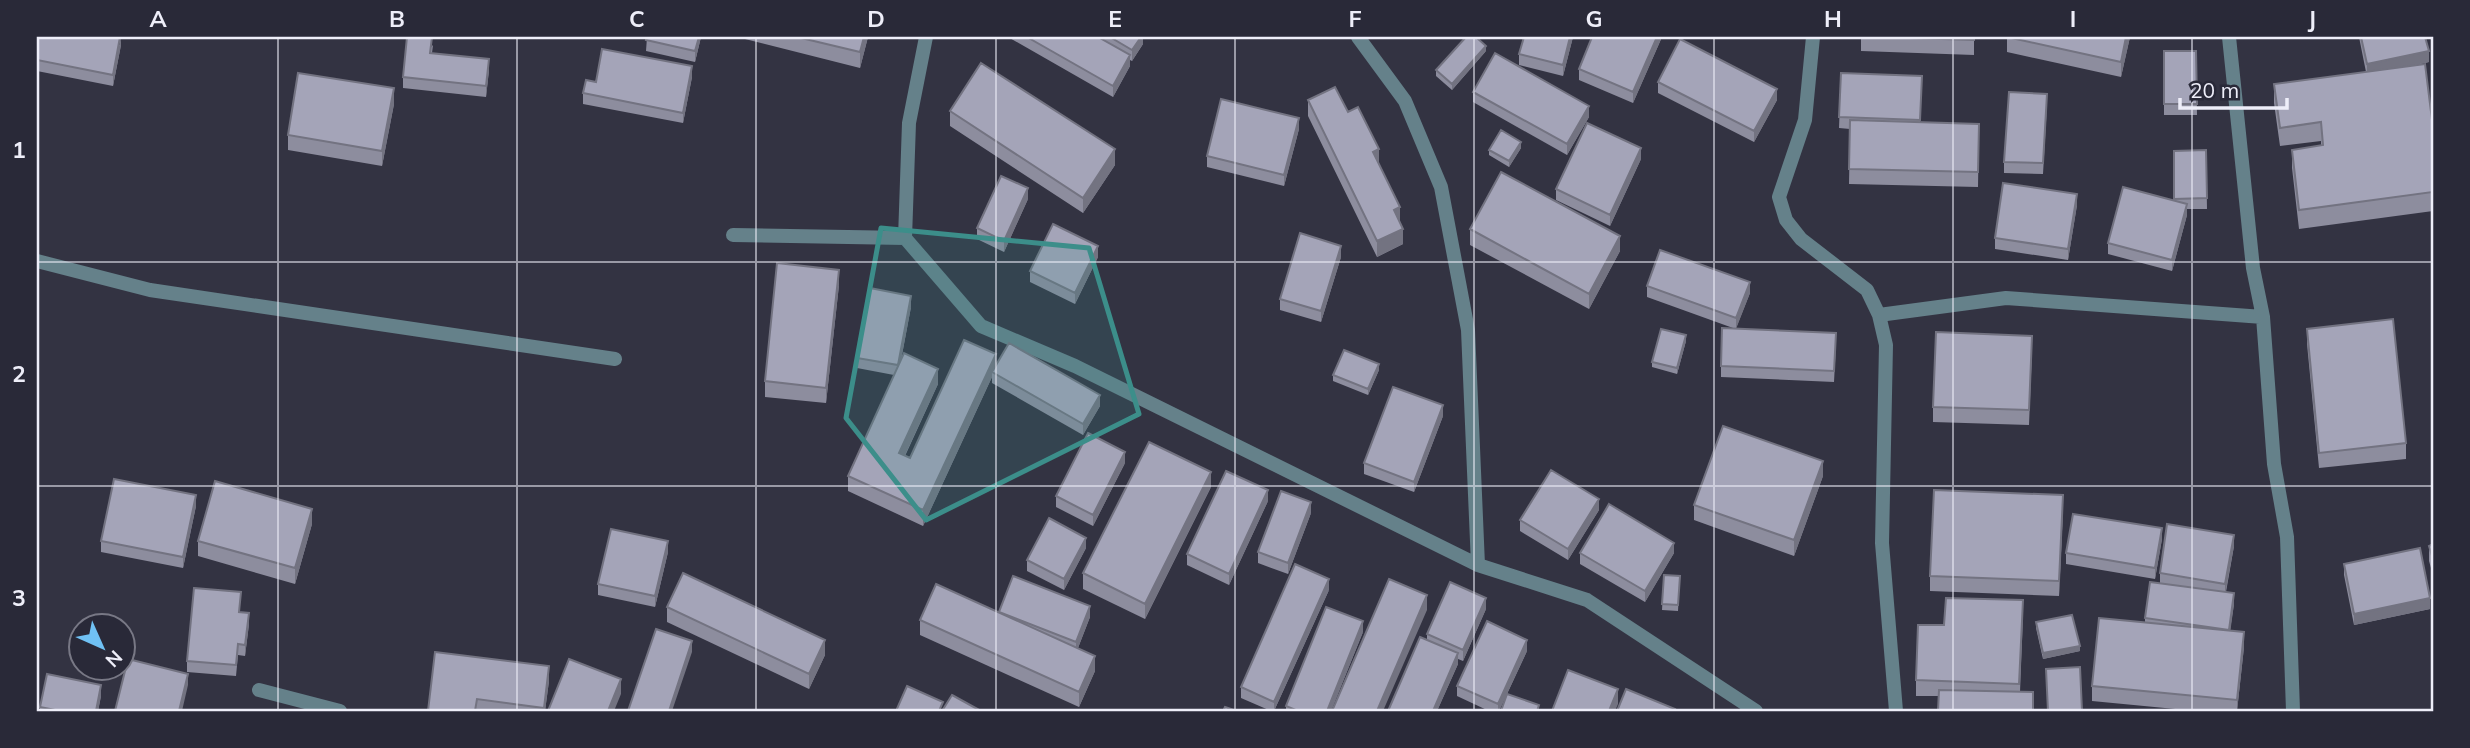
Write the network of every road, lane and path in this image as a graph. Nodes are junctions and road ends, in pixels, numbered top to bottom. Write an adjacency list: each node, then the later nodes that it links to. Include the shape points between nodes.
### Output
1 (926, 37): 6 (street, via 909,124)
2 (1358, 37): 11 (street, via 1405,101 1441,187 1468,330)
3 (1813, 37): 8 (street, via 1805,120 1779,197 1786,220 1801,239 1867,290)
4 (2229, 37): 9 (street, via 2253,268)
5 (733, 235): 6 (street)
6 (905, 238): 11 (street, via 981,326 1075,366)
7 (37, 261): 10 (street, via 150,290)
8 (1879, 315): 9 (street, via 2006,298); 15 (street, via 1886,345 1882,543)
9 (2263, 317): 16 (street, via 2274,464 2287,537)
10 (615, 359)
11 (1478, 565): 14 (street, via 1587,600)
12 (258, 691): 13 (street)
13 (340, 711)
14 (1756, 711)
15 (1896, 711)
16 (2293, 711)

